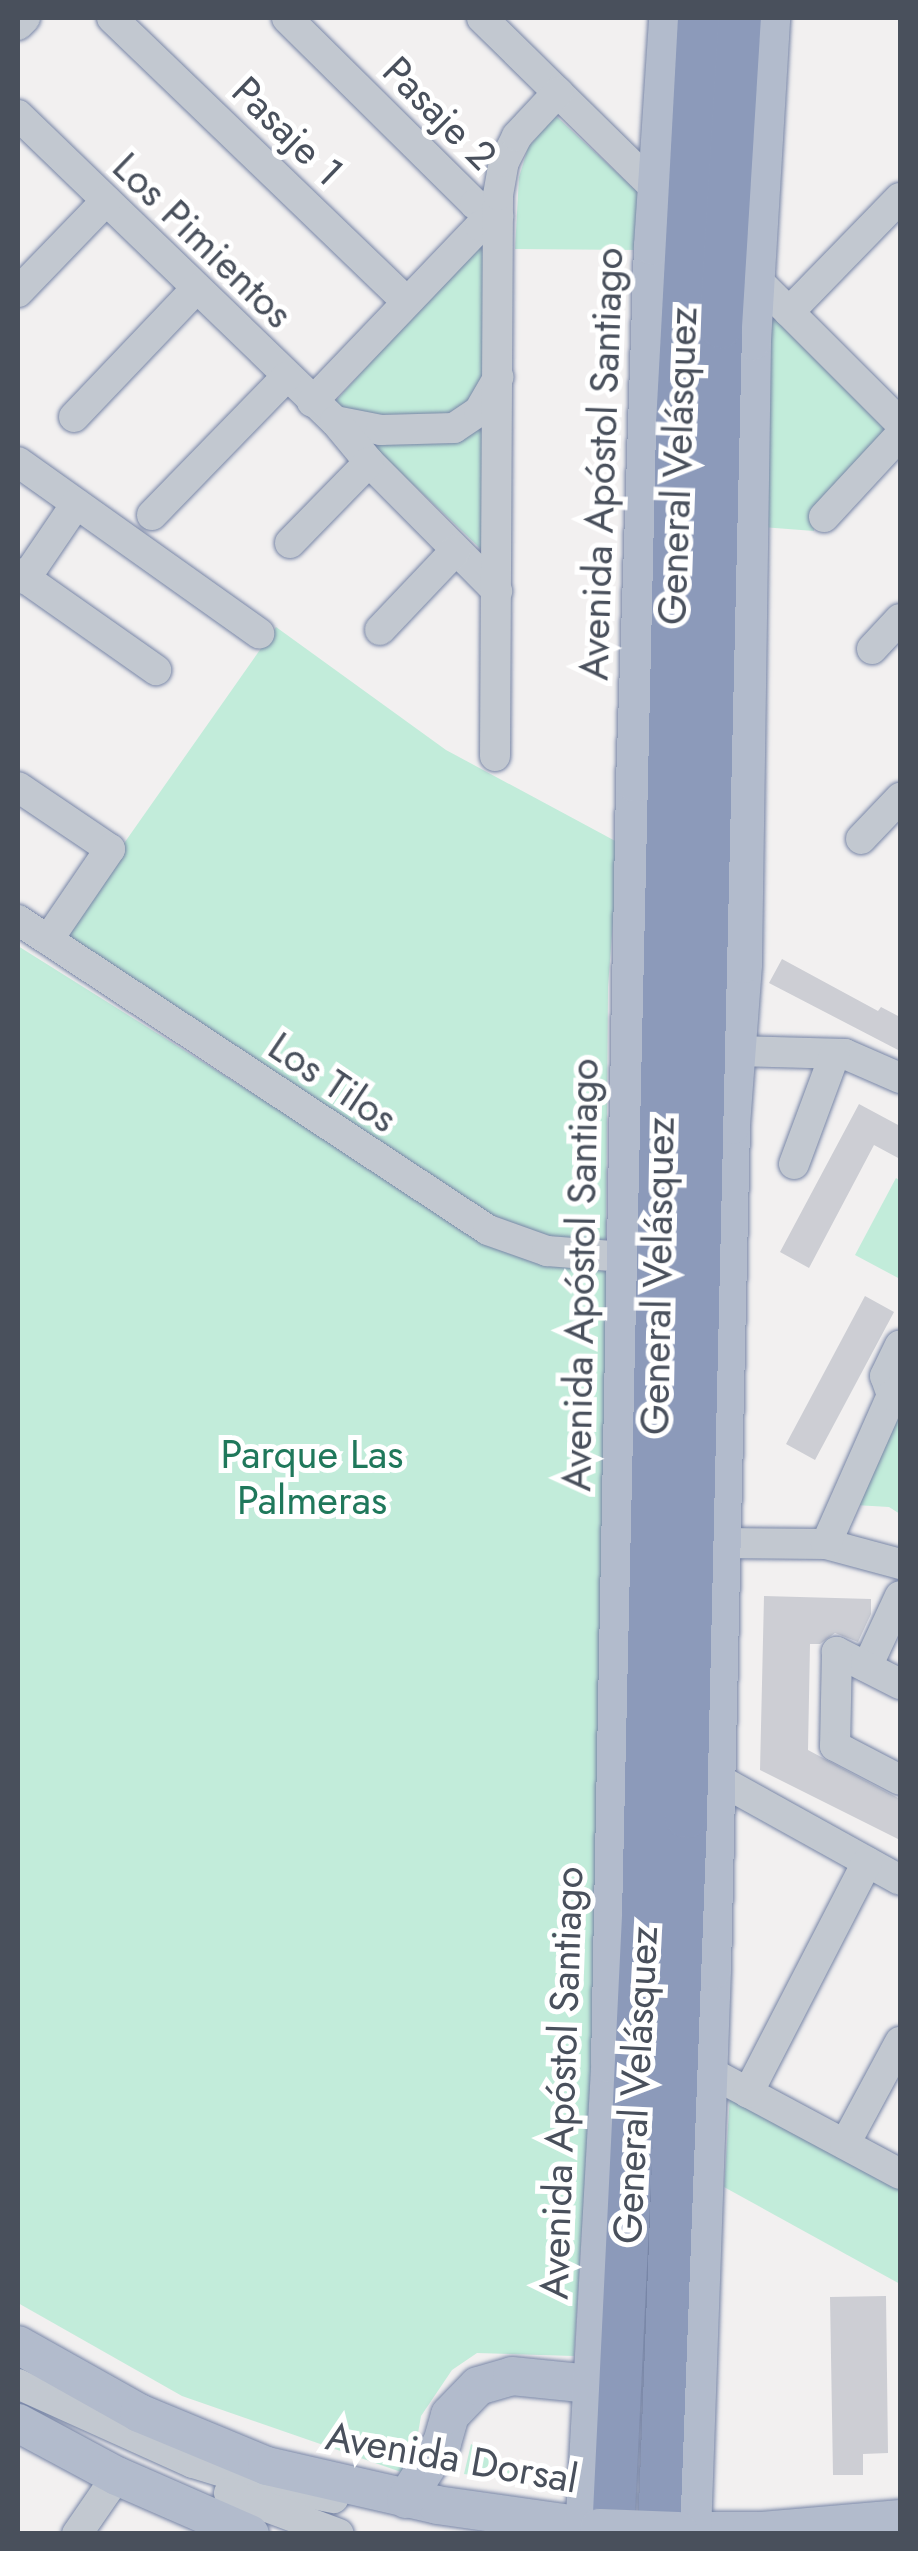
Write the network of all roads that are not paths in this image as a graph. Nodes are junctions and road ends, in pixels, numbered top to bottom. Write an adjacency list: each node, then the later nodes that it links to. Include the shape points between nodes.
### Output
1 (25, 18): 9 (street)
2 (112, 18): 21 (street, Pasaje 1)
3 (287, 18): 17 (street, Pasaje 2, via 475,204)
4 (482, 18): 10 (street)
5 (668, 18): 12 (main road, Avenida Apóstol Santiago)
6 (699, 18): 48 (highway, General Velásquez, via 681,308)
7 (740, 18): 45 (highway, General Velásquez, via 723,288)
8 (771, 18): 18 (main road)
9 (18, 24)
10 (558, 92): 13 (street); 17 (street, via 510,148 499,181)
11 (18, 114): 16 (street, Los Pimientos)
12 (660, 124): 13 (street, via 636,136); 14 (main road, Avenida Apóstol Santiago)
13 (602, 134): 14 (street)
14 (656, 188): 36 (main road, Avenida Apóstol Santiago)
15 (900, 198): 22 (street)
16 (106, 201): 19 (street, Los Pimientos); 20 (street)
17 (498, 216): 21 (street, via 480,226); 23 (street)
18 (754, 277): 22 (street); 52 (main road)
19 (196, 289): 24 (street, Los Pimientos); 26 (street)
20 (18, 292)
21 (408, 302): 25 (street)
22 (789, 312): 27 (street)
23 (500, 374): 25 (street, via 479,412 454,428 381,430); 38 (street)
24 (286, 378): 25 (street, Los Pimientos); 32 (street)
25 (323, 411): 30 (street, Los Pimientos)
26 (74, 417)
27 (900, 423)
28 (900, 435): 33 (street)
29 (18, 462): 31 (street)
30 (369, 462): 34 (street); 35 (street, Los Pimientos)
31 (76, 504): 37 (street); 41 (street)
32 (152, 515)
33 (824, 517)
34 (290, 543)
35 (456, 550): 38 (street, Los Pimientos); 40 (street)
36 (644, 573): 48 (highway); 57 (main road, Avenida Apóstol Santiago)
37 (21, 576): 43 (street)
38 (498, 591): 44 (street)
39 (900, 620): 42 (street)
40 (380, 630)
41 (259, 633)
42 (872, 650)
43 (156, 670)
44 (495, 756)
45 (710, 761): 55 (highway); 88 (highway, General Velásquez, via 685,1857)
46 (18, 787): 51 (street, via 110,849)
47 (900, 798): 49 (street)
48 (667, 834): 59 (highway, General Velásquez)
49 (861, 840)
50 (18, 920): 51 (street, Los Tilos)
51 (48, 940): 57 (street, Los Tilos, via 488,1230 547,1251)
52 (738, 1051): 53 (street); 55 (main road)
53 (835, 1054): 54 (street, via 862,1058); 56 (street)
54 (900, 1078)
55 (731, 1124): 61 (main road)
56 (794, 1164)
57 (625, 1257): 67 (main road, Avenida Apóstol Santiago)
58 (900, 1345): 60 (street, via 885,1376)
59 (656, 1353): 67 (highway); 87 (highway, General Velásquez, via 637,2101)
60 (896, 1392): 62 (street)
61 (721, 1543): 62 (street); 68 (main road)
62 (826, 1544): 63 (street)
63 (900, 1564)
64 (900, 1596): 65 (street)
65 (867, 1666): 66 (street); 69 (street, via 837,1652 834,1746)
66 (900, 1681)
67 (620, 1707): 79 (main road, Avenida Apóstol Santiago)
68 (716, 1778): 70 (street); 73 (main road)
69 (900, 1780)
70 (867, 1862): 71 (street); 74 (street)
71 (900, 1880)
72 (900, 2042): 75 (street)
73 (708, 2070): 74 (street); 88 (main road)
74 (748, 2093): 75 (street)
75 (845, 2144): 76 (street)
76 (900, 2174)
77 (18, 2345): 84 (main road, Avenida Dorsal, via 193,2439 267,2466)
78 (18, 2384): 84 (street, via 167,2453 258,2484 353,2500)
79 (592, 2384): 82 (main road, via 522,2376 490,2381 458,2403); 87 (main road, Avenida Apóstol Santiago)
80 (18, 2400): 91 (street, via 135,2459)
81 (18, 2423): 83 (main road)
82 (442, 2443): 84 (main road); 85 (main road, via 452,2478)
83 (117, 2476): 89 (main road); 90 (street)
84 (406, 2499): 85 (main road, Avenida Dorsal)
85 (480, 2513): 87 (main road, Avenida Dorsal)
86 (900, 2520): 88 (main road, Avenida Dorsal)
87 (595, 2530): 88 (main road, Avenida Dorsal, bridge)
88 (695, 2532)
89 (242, 2533)
90 (77, 2534)
91 (339, 2534)

